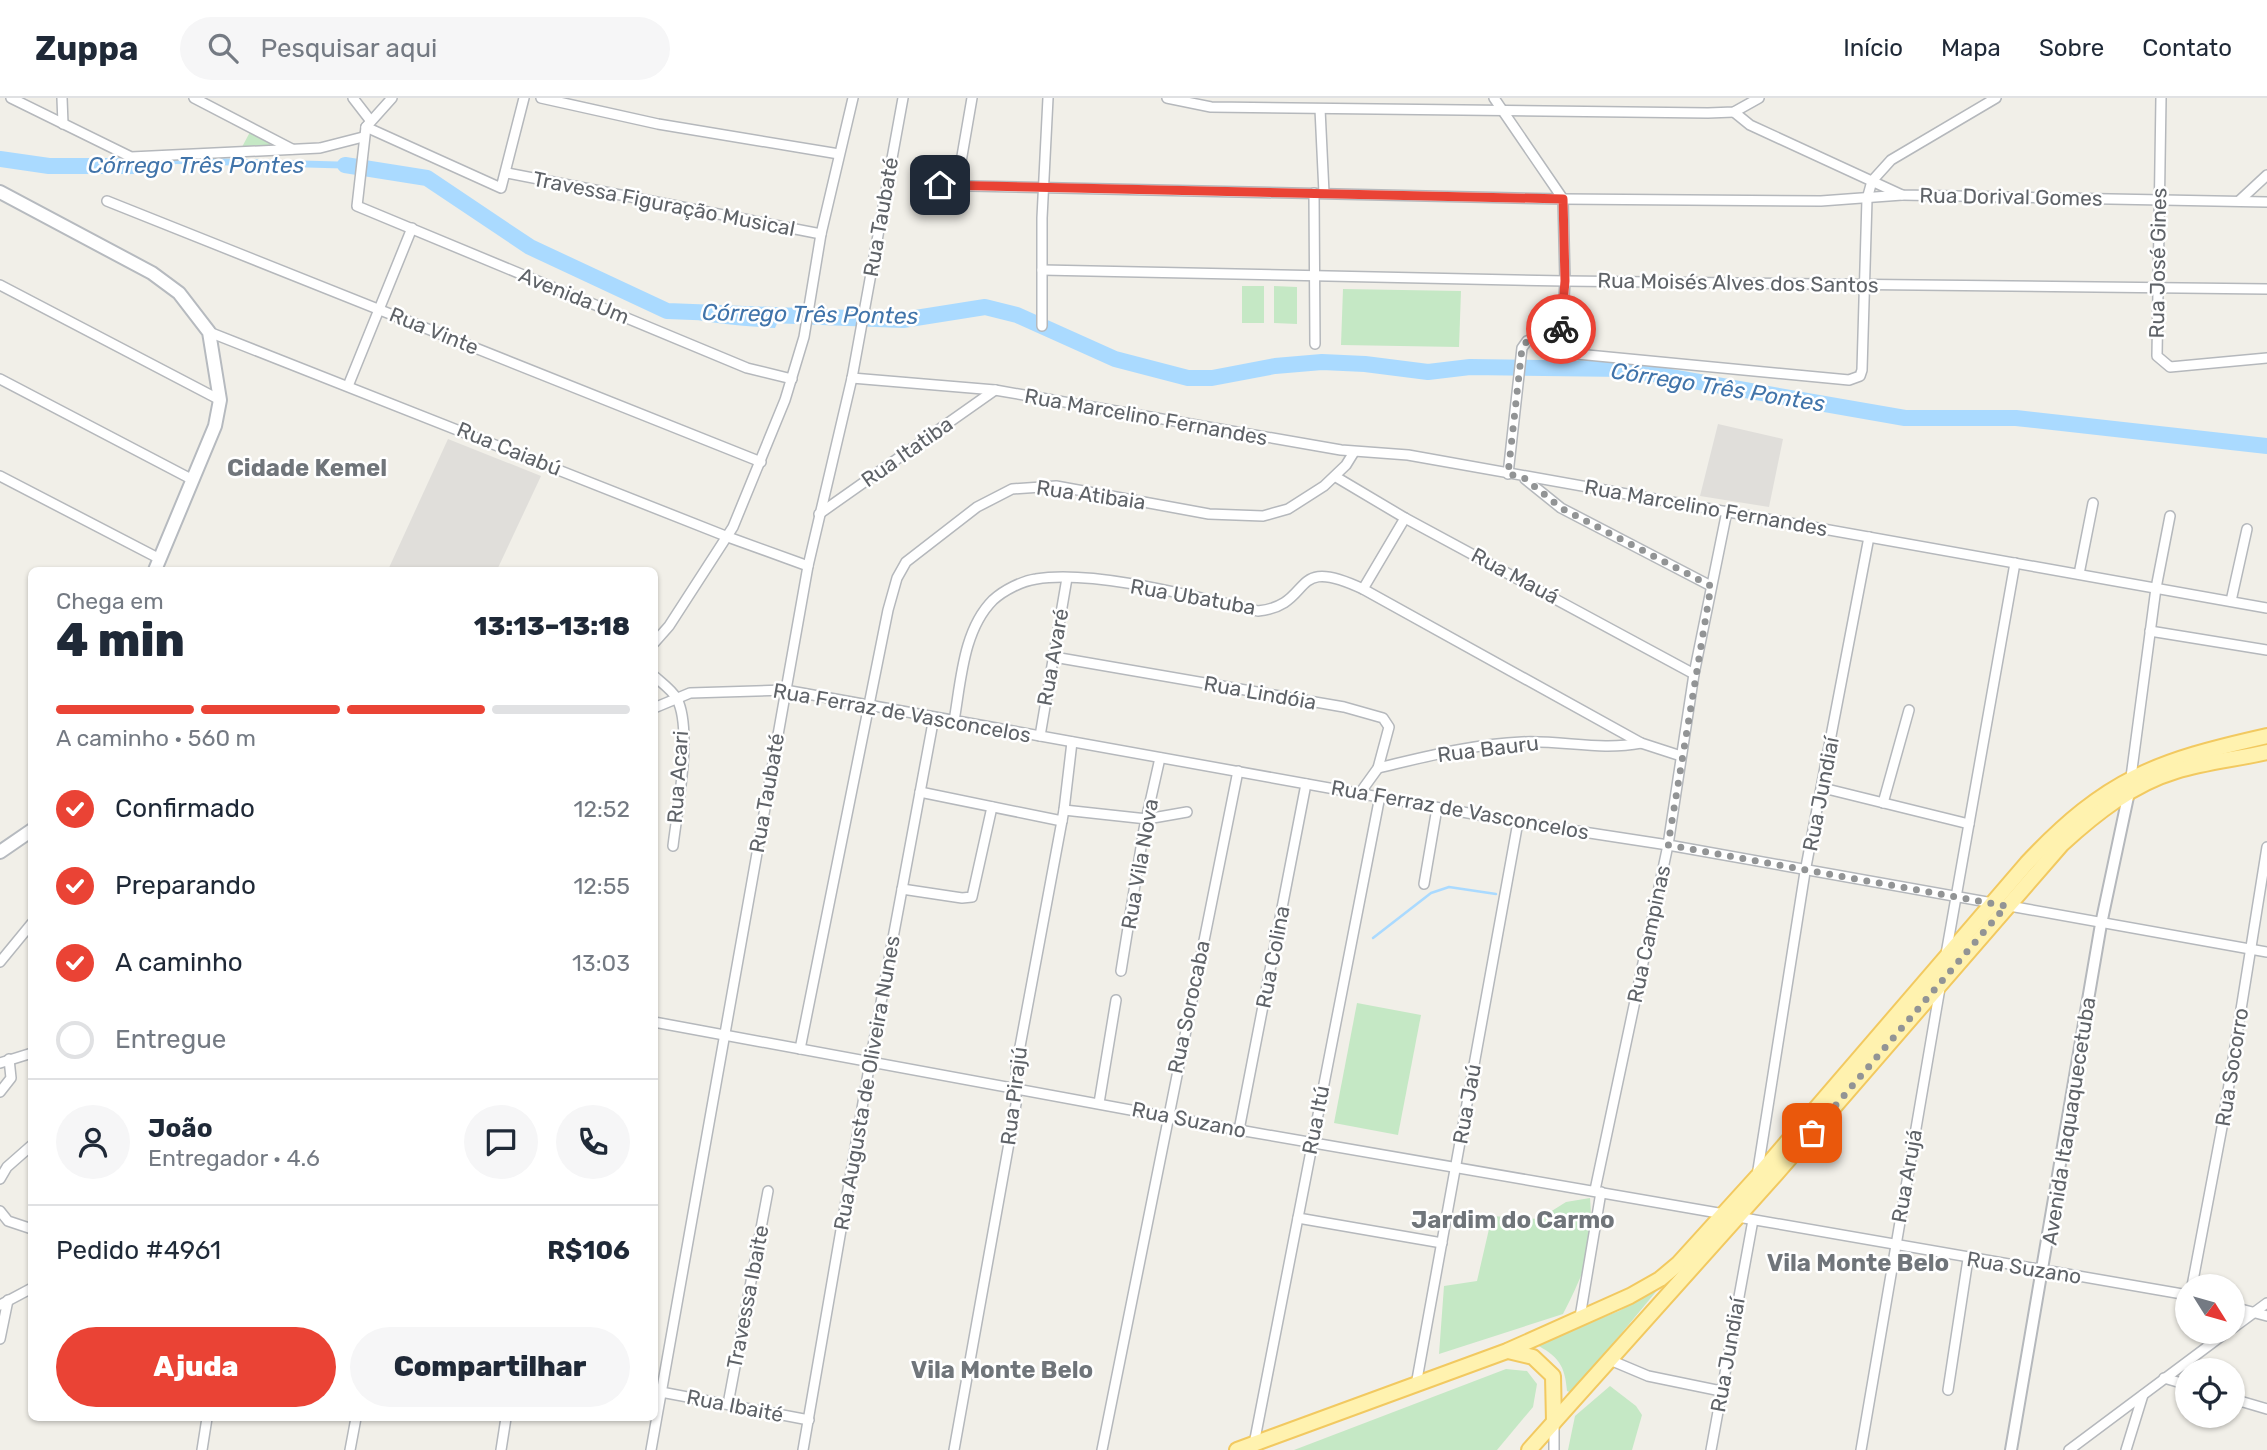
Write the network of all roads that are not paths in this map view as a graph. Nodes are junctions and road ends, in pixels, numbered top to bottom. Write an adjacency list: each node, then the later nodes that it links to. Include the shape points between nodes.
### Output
1 (11, 98): 20 (street)
2 (62, 98): 20 (street)
3 (353, 98): 21 (street)
4 (392, 98): 21 (street)
5 (524, 98): 25 (street)
6 (541, 98): 24 (street, via 658,124)
7 (853, 98): 24 (street)
8 (903, 98): 55 (street, Rua Taubaté)
9 (972, 98): 29 (street)
10 (1048, 98): 30 (street)
11 (1167, 98): 17 (street, via 1211,107)
12 (1494, 98): 18 (street)
13 (1759, 98): 19 (street)
14 (1996, 98): 27 (street, via 1900,153)
15 (2161, 98): 36 (street, Rua José Gines)
16 (197, 99): 23 (street)
17 (1320, 109): 18 (street); 32 (street)
18 (1503, 111): 19 (street); 34 (street)
19 (1734, 112): 27 (street, Rua Dorival Gomes, via 1750,125)
20 (63, 124): 23 (street, via 131,157)
21 (368, 124): 22 (street); 25 (street, via 501,188)
22 (363, 137): 23 (street, via 320,148); 40 (street, Avenida Um, via 357,206)
23 (293, 149)
24 (839, 154): 41 (street)
25 (507, 173): 41 (street, Travessa Figuração Musical)
26 (2267, 175): 38 (street)
27 (1872, 181): 33 (street, Rua Dorival Gomes); 35 (street)
28 (924, 185): 29 (street)
29 (957, 185): 30 (street)
30 (1044, 187): 32 (street); 42 (street)
31 (0, 192): 52 (main road, via 152,273 179,293)
32 (1319, 193): 34 (street); 43 (street)
33 (1902, 195): 35 (street); 36 (street, Rua Dorival Gomes)
34 (1563, 199): 35 (street); 44 (street)
35 (1867, 199): 45 (street)
36 (2159, 199): 38 (street, Rua Dorival Gomes); 47 (street, Rua José Gines)
37 (107, 201): 49 (street, Rua Vinte)
38 (2239, 201): 39 (street, Rua Dorival Gomes)
39 (2267, 202)
40 (412, 228): 49 (street); 57 (street, Avenida Um, via 747,368)
41 (821, 234): 57 (street, via 804,337)
42 (1042, 270): 43 (street, Rua Moisés Alves dos Santos); 50 (street)
43 (1312, 276): 44 (street, Rua Moisés Alves dos Santos); 53 (street)
44 (1565, 281): 45 (street, Rua Moisés Alves dos Santos); 51 (street)
45 (1865, 284): 47 (street, Rua Moisés Alves dos Santos); 51 (street, via 1862,370 1860,376 1849,380 1571,352 1564,345)
46 (0, 285): 60 (street)
47 (2157, 289): 48 (street, Rua Moisés Alves dos Santos); 54 (street, Rua José Gines, via 2157,356 2164,365)
48 (2267, 289)
49 (379, 309): 58 (street); 62 (street, Rua Vinte)
50 (1042, 326)
51 (1562, 329): 63 (street, via 1527,341 1522,348)
52 (209, 332): 58 (street, Rua Caiabú); 60 (main road)
53 (1315, 344)
54 (2267, 358)
55 (852, 378): 59 (street, Rua Marcelino Fernandes); 70 (street, Rua Taubaté)
56 (0, 379): 67 (street)
57 (792, 379): 62 (street)
58 (348, 386): 74 (street, Rua Caiabú)
59 (995, 390): 61 (street, Rua Marcelino Fernandes); 70 (street, Rua Itatiba)
60 (220, 400): 67 (main road, via 215,426)
61 (1354, 452): 63 (street, Rua Marcelino Fernandes, via 1408,455); 65 (street, Rua Atibaia)
62 (761, 461): 74 (street)
63 (1508, 474): 66 (street, Rua Marcelino Fernandes)
64 (0, 476): 77 (street)
65 (1336, 477): 72 (street, Rua Mauá); 94 (street, Rua Atibaia, via 1288,509 1263,516 1209,514 1056,486 1012,489 977,507 906,562 897,578)
66 (1523, 477): 69 (street, Rua Marcelino Fernandes); 81 (street, via 1561,508)
67 (192, 480): 77 (main road)
68 (2093, 503): 79 (street)
69 (1727, 511): 75 (street, Rua Marcelino Fernandes); 81 (street, Rua Campinas)
70 (819, 514): 78 (street, Rua Taubaté)
71 (2169, 516): 82 (street)
72 (1405, 517): 83 (street); 90 (street, Rua Mauá)
73 (2247, 529): 84 (street)
74 (728, 537): 78 (street, Rua Caiabú); 87 (street)
75 (1870, 537): 76 (street, Rua Marcelino Fernandes); 110 (street, Rua Jundiaí)
76 (2015, 563): 79 (street, Rua Marcelino Fernandes); 123 (street)
77 (157, 565)
78 (808, 566): 92 (street, Rua Taubaté)
79 (2079, 574): 82 (street, Rua Marcelino Fernandes)
80 (1067, 578): 83 (street, Rua Ubatuba, via 1258,611 1281,605 1317,575 1330,575); 89 (street, Rua Avaré); 98 (street, Rua Ubatuba, via 1035,579 993,601 974,631 965,657)
81 (1711, 586): 90 (street, Rua Campinas)
82 (2156, 588): 84 (street, Rua Marcelino Fernandes); 86 (street)
83 (1363, 589): 102 (street, Rua Ubatuba)
84 (2231, 601): 85 (street, Rua Marcelino Fernandes)
85 (2267, 608)
86 (2150, 631): 88 (street); 108 (street)
87 (658, 638)
88 (2267, 650)
89 (1054, 657): 99 (street, Rua Avaré); 106 (street, Rua Lindóia, via 1383,718 1389,727)
90 (1694, 674): 104 (street, Rua Campinas)
91 (658, 680): 93 (street)
92 (785, 690): 93 (street, Rua Ferraz de Vasconcelos, via 721,690); 94 (street, Rua Ferraz de Vasconcelos); 144 (street, Rua Taubaté)
93 (677, 697): 95 (street, Rua Ferraz de Vasconcelos); 126 (street, Rua Acari, via 682,760)
94 (868, 705): 97 (street, Rua Ferraz de Vasconcelos); 145 (street, Rua Atibaia)
95 (658, 706)
96 (1909, 710): 115 (street)
97 (934, 717): 98 (street, Rua Ferraz de Vasconcelos); 111 (street, Rua Augusta de Oliveira Nunes)
98 (954, 721): 99 (street, Rua Ferraz de Vasconcelos)
99 (1040, 736): 101 (street, Rua Ferraz de Vasconcelos)
100 (2267, 737): 108 (main road, via 2179,758)
101 (1072, 742): 105 (street, Rua Ferraz de Vasconcelos); 118 (street, Rua Pirajú)
102 (1641, 743): 104 (street, Rua Ubatuba); 106 (street, Rua Bauru, via 1610,748 1520,742)
103 (2267, 752): 112 (main road, via 2174,772)
104 (1681, 757): 125 (street, Rua Campinas)
105 (1160, 758): 107 (street, Rua Ferraz de Vasconcelos); 120 (street, Rua Vila Nova)
106 (1378, 768): 113 (street, Rua Lindóia)
107 (1238, 771): 109 (street, Rua Ferraz de Vasconcelos); 152 (street, Rua Sorocaba)
108 (2131, 777): 133 (main road, via 2064,825)
109 (1306, 784): 113 (street, Rua Ferraz de Vasconcelos); 153 (street, Rua Colina)
110 (1823, 788): 115 (street); 129 (street, Rua Jundiaí)
111 (920, 792): 116 (street); 131 (street, Rua Augusta de Oliveira Nunes)
112 (2129, 792): 133 (main road, via 2089,819); 134 (street, Avenida Itaquaquecetuba)
113 (1360, 793): 114 (street, Rua Ferraz de Vasconcelos)
114 (1380, 796): 117 (street, Rua Ferraz de Vasconcelos); 154 (street, Rua Itú)
115 (1883, 803): 123 (street)
116 (992, 807): 121 (street); 131 (street, via 972,897)
117 (1437, 808): 122 (street, Rua Ferraz de Vasconcelos); 130 (street)
118 (1064, 810): 120 (street); 121 (street, Rua Pirajú)
119 (1187, 812): 120 (street)
120 (1147, 819): 140 (street, Rua Vila Nova)
121 (1062, 821): 149 (street, Rua Pirajú)
122 (1518, 822): 125 (street, Rua Ferraz de Vasconcelos); 156 (street, Rua Jaú)
123 (1969, 824): 132 (street)
124 (28, 831): 128 (main road)
125 (1668, 845): 129 (street, Rua Ferraz de Vasconcelos); 160 (street, Rua Campinas)
126 (673, 846)
127 (2267, 847): 136 (street, Rua Socorro)
128 (0, 852)
129 (1805, 872): 132 (street, Rua Ferraz de Vasconcelos); 157 (street, Rua Jundiaí)
130 (1424, 884)
131 (902, 889): 148 (street, Rua Augusta de Oliveira Nunes)
132 (1956, 897): 133 (street, Rua Ferraz de Vasconcelos); 138 (street)
133 (1999, 904): 134 (street, Rua Ferraz de Vasconcelos); 138 (main road); 141 (main road)
134 (2101, 924): 136 (street, Rua Ferraz de Vasconcelos); 169 (street, Avenida Itaquaquecetuba)
135 (28, 928): 139 (street)
136 (2251, 949): 137 (street, Rua Ferraz de Vasconcelos); 170 (street, Rua Socorro)
137 (2267, 951)
138 (1945, 958): 157 (main road)
139 (0, 962)
140 (1121, 971)
141 (1940, 986): 162 (main road); 167 (street, Rua Arujá)
142 (1116, 1000): 151 (street)
143 (658, 1022): 144 (street, Rua Suzano)
144 (724, 1034): 145 (street, Rua Suzano); 189 (street, Rua Taubaté)
145 (800, 1049): 148 (street, Rua Suzano)
146 (28, 1054): 147 (street)
147 (5, 1061): 150 (street, via 10,1078)
148 (870, 1062): 149 (street, Rua Suzano); 195 (street, Rua Augusta de Oliveira Nunes)
149 (1016, 1088): 151 (street, Rua Suzano); 207 (street, Rua Pirajú)
150 (0, 1091)
151 (1099, 1103): 152 (street, Rua Suzano)
152 (1168, 1115): 153 (street, Rua Suzano); 208 (street, Rua Sorocaba)
153 (1239, 1130): 154 (street, Rua Suzano)
154 (1312, 1142): 156 (street, Rua Suzano); 163 (street, Rua Itú)
155 (28, 1149): 158 (street)
156 (1456, 1165): 160 (street, Rua Suzano); 166 (street, Rua Jaú)
157 (1757, 1177): 162 (main road)
158 (0, 1179)
159 (768, 1191): 192 (street, Travessa Ibaite)
160 (1598, 1191): 162 (street, Rua Suzano); 178 (street, Rua Campinas)
161 (0, 1211): 165 (street, via 8,1221)
162 (1731, 1216): 164 (street, Rua Suzano); 178 (main road, via 1661,1279); 183 (main road)
163 (1298, 1218): 166 (street); 201 (street, Rua Itú)
164 (1753, 1220): 167 (street, Rua Suzano); 188 (street, Rua Jundiaí)
165 (28, 1228)
166 (1442, 1243): 186 (street, Rua Jaú)
167 (1895, 1245): 168 (street, Rua Suzano); 213 (street, Rua Arujá)
168 (1968, 1259): 169 (street, Rua Suzano); 187 (street)
169 (2044, 1271): 172 (street, Rua Suzano); 214 (street, Avenida Itaquaquecetuba)
170 (2194, 1274)
171 (28, 1290): 173 (street)
172 (2175, 1293)
173 (4, 1303): 180 (street)
174 (2267, 1303): 176 (street)
175 (2245, 1310): 176 (street)
176 (2254, 1312): 177 (street); 179 (street)
177 (2267, 1316)
178 (1580, 1317): 182 (main road)
179 (2245, 1319)
180 (0, 1339)
181 (2211, 1344): 184 (street)
182 (1507, 1351): 186 (main road); 200 (main road, via 1533,1357 1553,1376)
183 (1610, 1360): 188 (street, via 1648,1376); 200 (main road)
184 (2164, 1378): 185 (street); 190 (street)
185 (2175, 1381)
186 (1416, 1386): 201 (main road)
187 (1948, 1390)
188 (1721, 1391): 212 (street, Rua Jundiaí)
189 (661, 1392): 192 (street, Rua Ibaité); 193 (street, Rua Taubaté)
190 (2143, 1394): 215 (street); 216 (street)
191 (2245, 1403): 194 (street)
192 (728, 1404): 195 (street, Rua Ibaité)
193 (658, 1409)
194 (2267, 1409)
195 (809, 1420): 206 (street, Rua Augusta de Oliveira Nunes)
196 (207, 1421): 202 (street)
197 (355, 1421): 203 (street)
198 (506, 1421): 204 (street)
199 (656, 1421): 205 (street, Rua Taubaté)
200 (1554, 1422): 210 (main road); 211 (street)
201 (1254, 1444): 209 (main road)
202 (202, 1450)
203 (350, 1450)
204 (501, 1450)
205 (651, 1450)
206 (803, 1450)
207 (954, 1450)
208 (1102, 1450)
209 (1237, 1450)
210 (1528, 1450)
211 (1554, 1450)
212 (1711, 1450)
213 (1861, 1450)
214 (2011, 1450)
215 (2068, 1450)
216 (2126, 1450)

